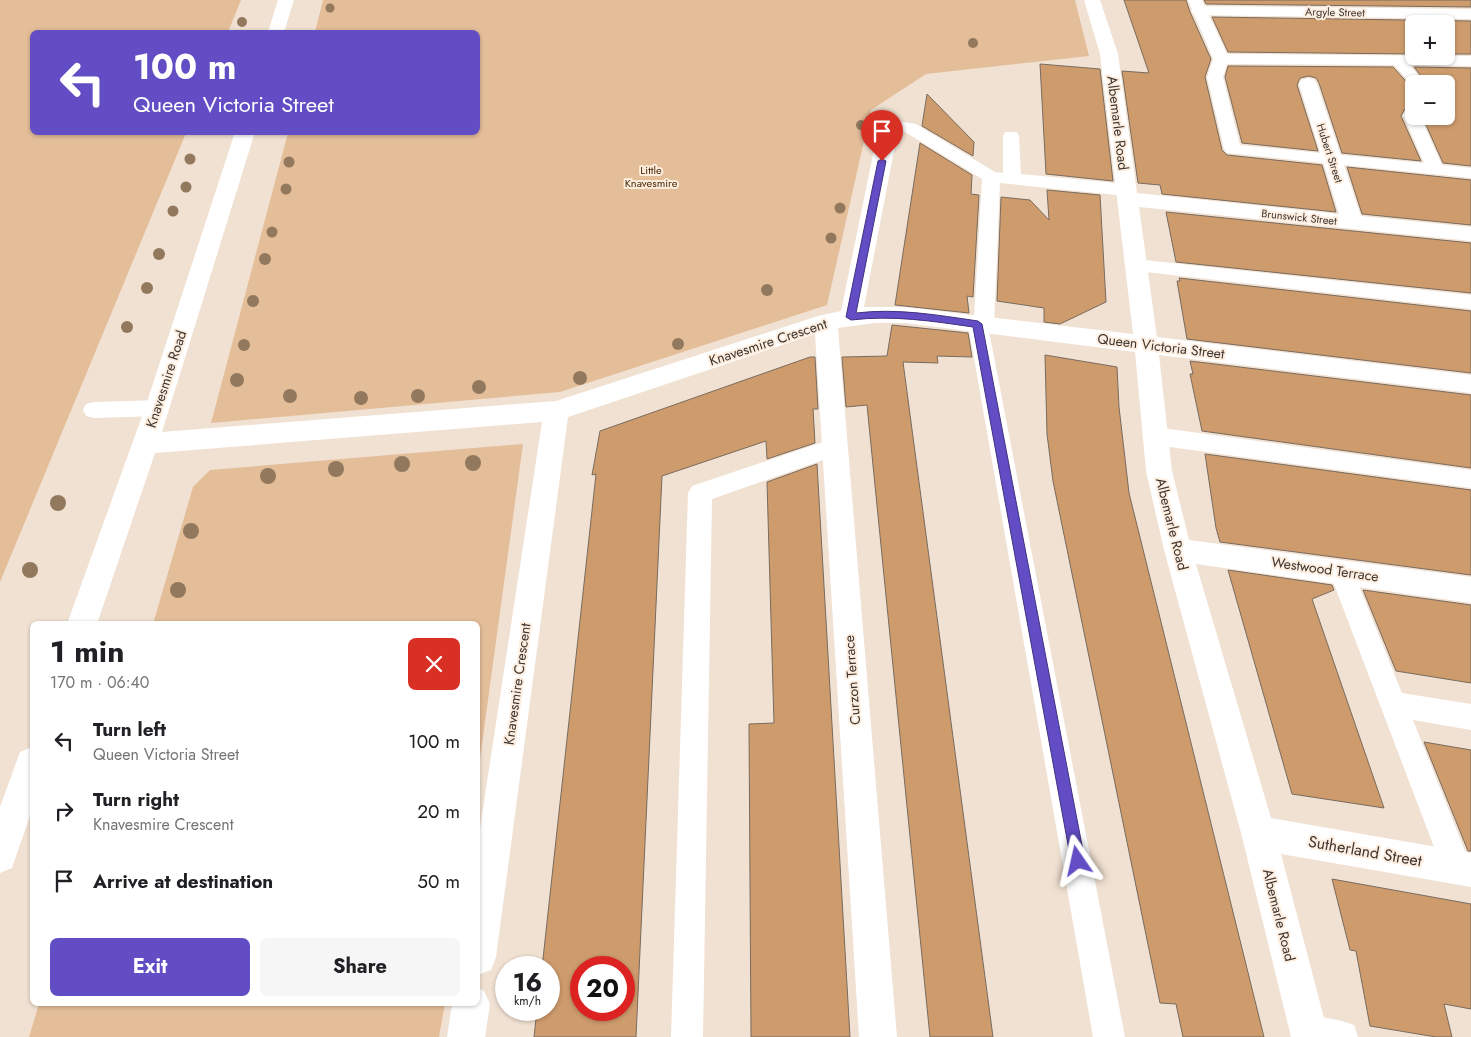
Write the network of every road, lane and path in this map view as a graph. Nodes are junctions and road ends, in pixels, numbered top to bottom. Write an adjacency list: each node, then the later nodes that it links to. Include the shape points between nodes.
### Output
1 (286, 0): 5 (street)
2 (1092, 0): 20 (street, Albemarle Road, via 1109,54)
3 (1197, 5): 4 (street, Argyle Street); 6 (lane)
4 (1471, 14)
5 (277, 30)
6 (1221, 59): 7 (lane); 15 (lane, via 1215,77 1233,150)
7 (1398, 60): 8 (lane); 9 (lane)
8 (1471, 61)
9 (1410, 75)
10 (1308, 84): 15 (street, Hubert Street)
11 (889, 125): 18 (lane, via 910,128); 25 (street)
12 (1416, 125): 16 (lane)
13 (244, 135): 29 (street, Knavesmire Road)
14 (1011, 136): 19 (lane)
15 (1332, 159): 16 (lane); 21 (street, Hubert Street)
16 (1436, 170): 17 (lane)
17 (1471, 173)
18 (992, 177): 19 (lane); 26 (lane)
19 (1012, 179): 20 (lane)
20 (1126, 195): 21 (street, Brunswick Street); 23 (street, Albemarle Road)
21 (1352, 222): 22 (street, Brunswick Street)
22 (1471, 234)
23 (1135, 265): 24 (lane); 27 (street, Albemarle Road)
24 (1471, 302)
25 (838, 320): 26 (street, Queen Victoria Street, via 880,313); 31 (street, Knavesmire Crescent); 34 (street, Curzon Terrace)
26 (981, 325): 27 (street, Queen Victoria Street); 52 (lane)
27 (1146, 344): 28 (street, Queen Victoria Street); 32 (street, Albemarle Road)
28 (1471, 384)
29 (158, 408): 30 (lane); 33 (street, Knavesmire Road)
30 (94, 410)
31 (556, 411): 33 (street, Knavesmire Crescent); 46 (street, Knavesmire Crescent)
32 (1155, 436): 35 (lane); 36 (street, Albemarle Road, via 1159,472)
33 (145, 444): 39 (street, Knavesmire Road)
34 (835, 447): 50 (lane, via 700,493); 51 (street, Curzon Terrace)
35 (1471, 479)
36 (1178, 550): 37 (street, Westwood Terrace); 43 (street, Albemarle Road)
37 (1341, 571): 38 (street, Westwood Terrace); 40 (lane)
38 (1471, 590)
39 (83, 621)
40 (1393, 704): 41 (lane); 45 (lane)
41 (1471, 717)
42 (30, 769): 44 (street)
43 (1258, 832): 45 (street, Sutherland Street); 48 (street, Albemarle Road)
44 (0, 856)
45 (1464, 869)
46 (480, 942)
47 (471, 1006): 49 (street)
48 (1309, 1034): 53 (lane)
49 (466, 1037)
50 (687, 1037)
51 (878, 1037)
52 (1109, 1037)
53 (1342, 1037)

